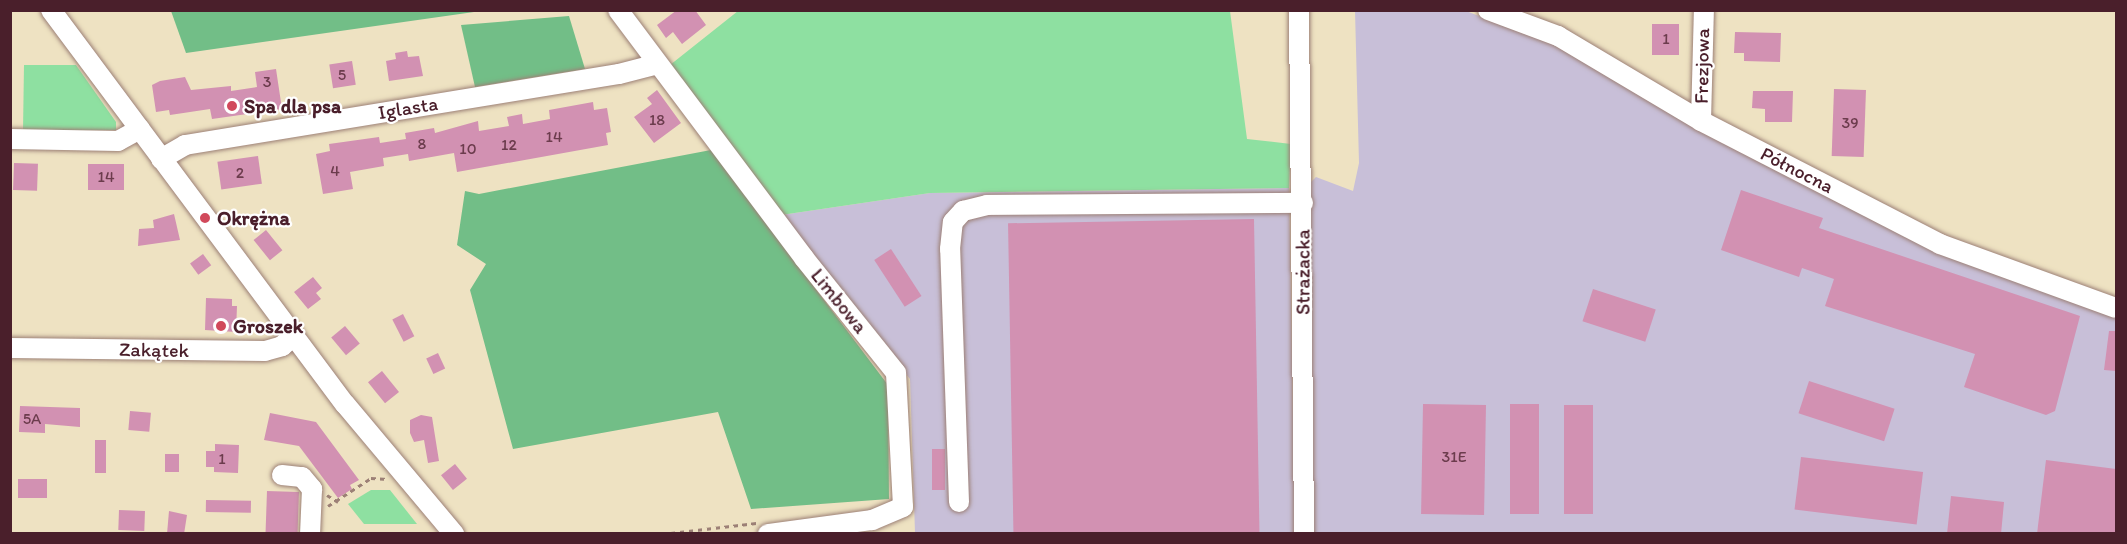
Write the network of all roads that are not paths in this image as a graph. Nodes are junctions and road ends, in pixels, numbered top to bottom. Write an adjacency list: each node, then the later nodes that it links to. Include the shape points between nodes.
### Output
1 (51, 10): 8 (street)
2 (618, 10): 6 (street, Limbowa)
3 (1299, 10): 11 (street, Strażacka, via 1298,121)
4 (1704, 10): 7 (street, Frezjowa)
5 (1493, 12): 7 (street, Północna, via 1558,36)
6 (658, 64): 10 (street, Iglasta, via 619,74 185,145); 17 (street, Limbowa, via 896,373 903,507 872,520)
7 (1701, 121): 12 (street, Północna, via 1940,244)
8 (140, 129): 9 (street, via 118,141); 10 (street)
9 (10, 140)
10 (161, 159): 13 (street)
11 (1303, 203): 16 (street, via 987,205 963,211 953,222 950,249); 20 (street, Strażacka)
12 (2116, 308)
13 (294, 336): 14 (street, Zakątek, via 282,346 265,351); 18 (street)
14 (10, 348)
15 (282, 475): 19 (street, via 302,477 312,489)
16 (959, 502)
17 (767, 528)
18 (444, 530)
19 (310, 534)
20 (1304, 534)

